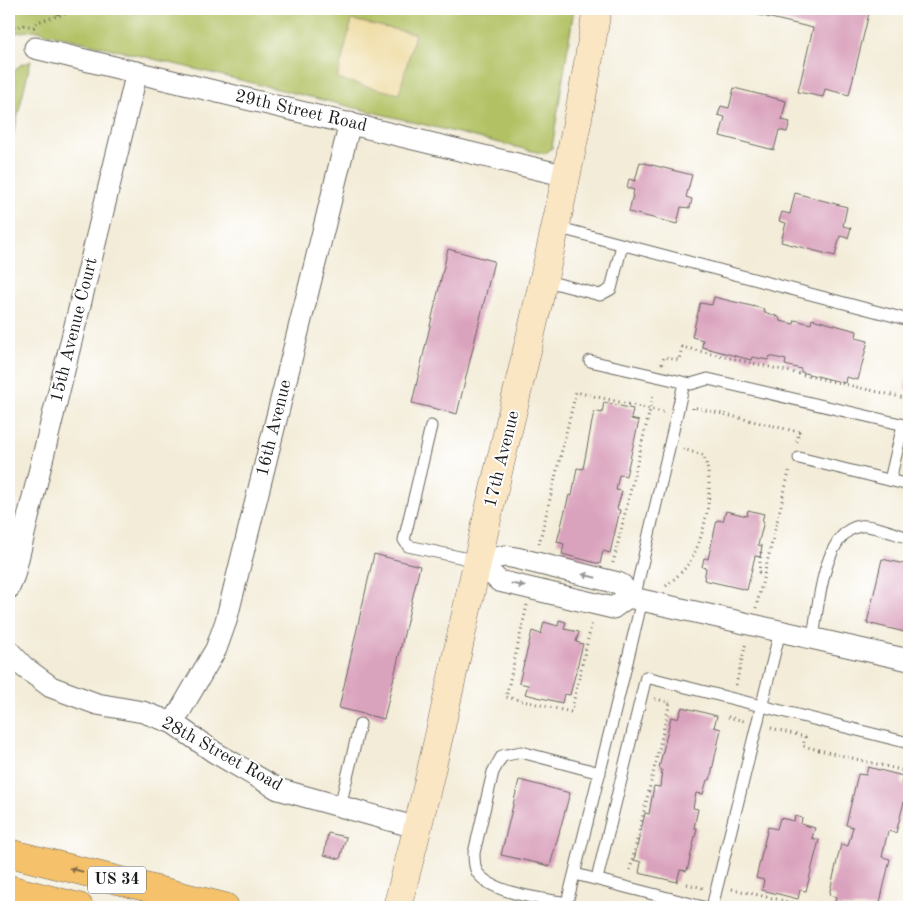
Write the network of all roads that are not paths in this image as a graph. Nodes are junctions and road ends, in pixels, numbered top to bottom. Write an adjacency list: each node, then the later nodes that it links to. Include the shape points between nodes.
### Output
1 (597, 9): 5 (main road, 17th Avenue)
2 (35, 48): 3 (street, 29th Street Road)
3 (137, 72): 4 (street, 29th Street Road); 19 (street, 15th Avenue Court)
4 (350, 123): 5 (street, 29th Street Road); 26 (street, 16th Avenue, via 226,621 216,649)
5 (567, 176): 6 (main road, 17th Avenue)
6 (556, 228): 7 (lane); 8 (main road, 17th Avenue)
7 (622, 245): 8 (lane, via 611,289 606,293 600,295); 9 (lane)
8 (543, 280): 18 (main road, 17th Avenue)
9 (909, 320)
10 (590, 361): 11 (lane)
11 (684, 383): 13 (lane, via 708,379); 20 (lane)
12 (431, 426): 18 (lane, via 404,540 408,546)
13 (906, 426): 15 (lane)
14 (795, 456): 15 (lane)
15 (890, 480): 16 (lane)
16 (909, 485)
17 (909, 538): 22 (lane, via 861,526 846,532 835,545 826,570)
18 (478, 562): 20 (street, via 501,582 613,608); 31 (main road, 17th Avenue)
19 (9, 588)
20 (635, 599): 21 (street); 29 (lane)
21 (780, 631): 22 (street); 25 (lane)
22 (813, 638): 24 (street)
23 (9, 651): 26 (street, 28th Street Road, via 51,687 97,704 143,712)
24 (909, 660)
25 (762, 706): 28 (lane); 34 (lane, via 646,677); 40 (lane)
26 (173, 723): 30 (street, 28th Street Road, via 214,752 278,789)
27 (360, 724): 30 (lane)
28 (909, 743)
29 (600, 773): 33 (lane); 33 (lane, via 521,752 502,756 493,772 474,853 478,872 486,881 508,891 567,903)
30 (340, 806): 31 (street, 28th Street Road)
31 (418, 828): 38 (main road, 17th Avenue)
32 (9, 853): 37 (highway, US 34, one-way to 32)
33 (575, 874): 34 (lane)
34 (597, 880): 39 (lane)
35 (9, 889): 36 (highway, US 34)
36 (79, 907)
37 (225, 907)
38 (397, 907)
39 (703, 907)
40 (712, 907)

